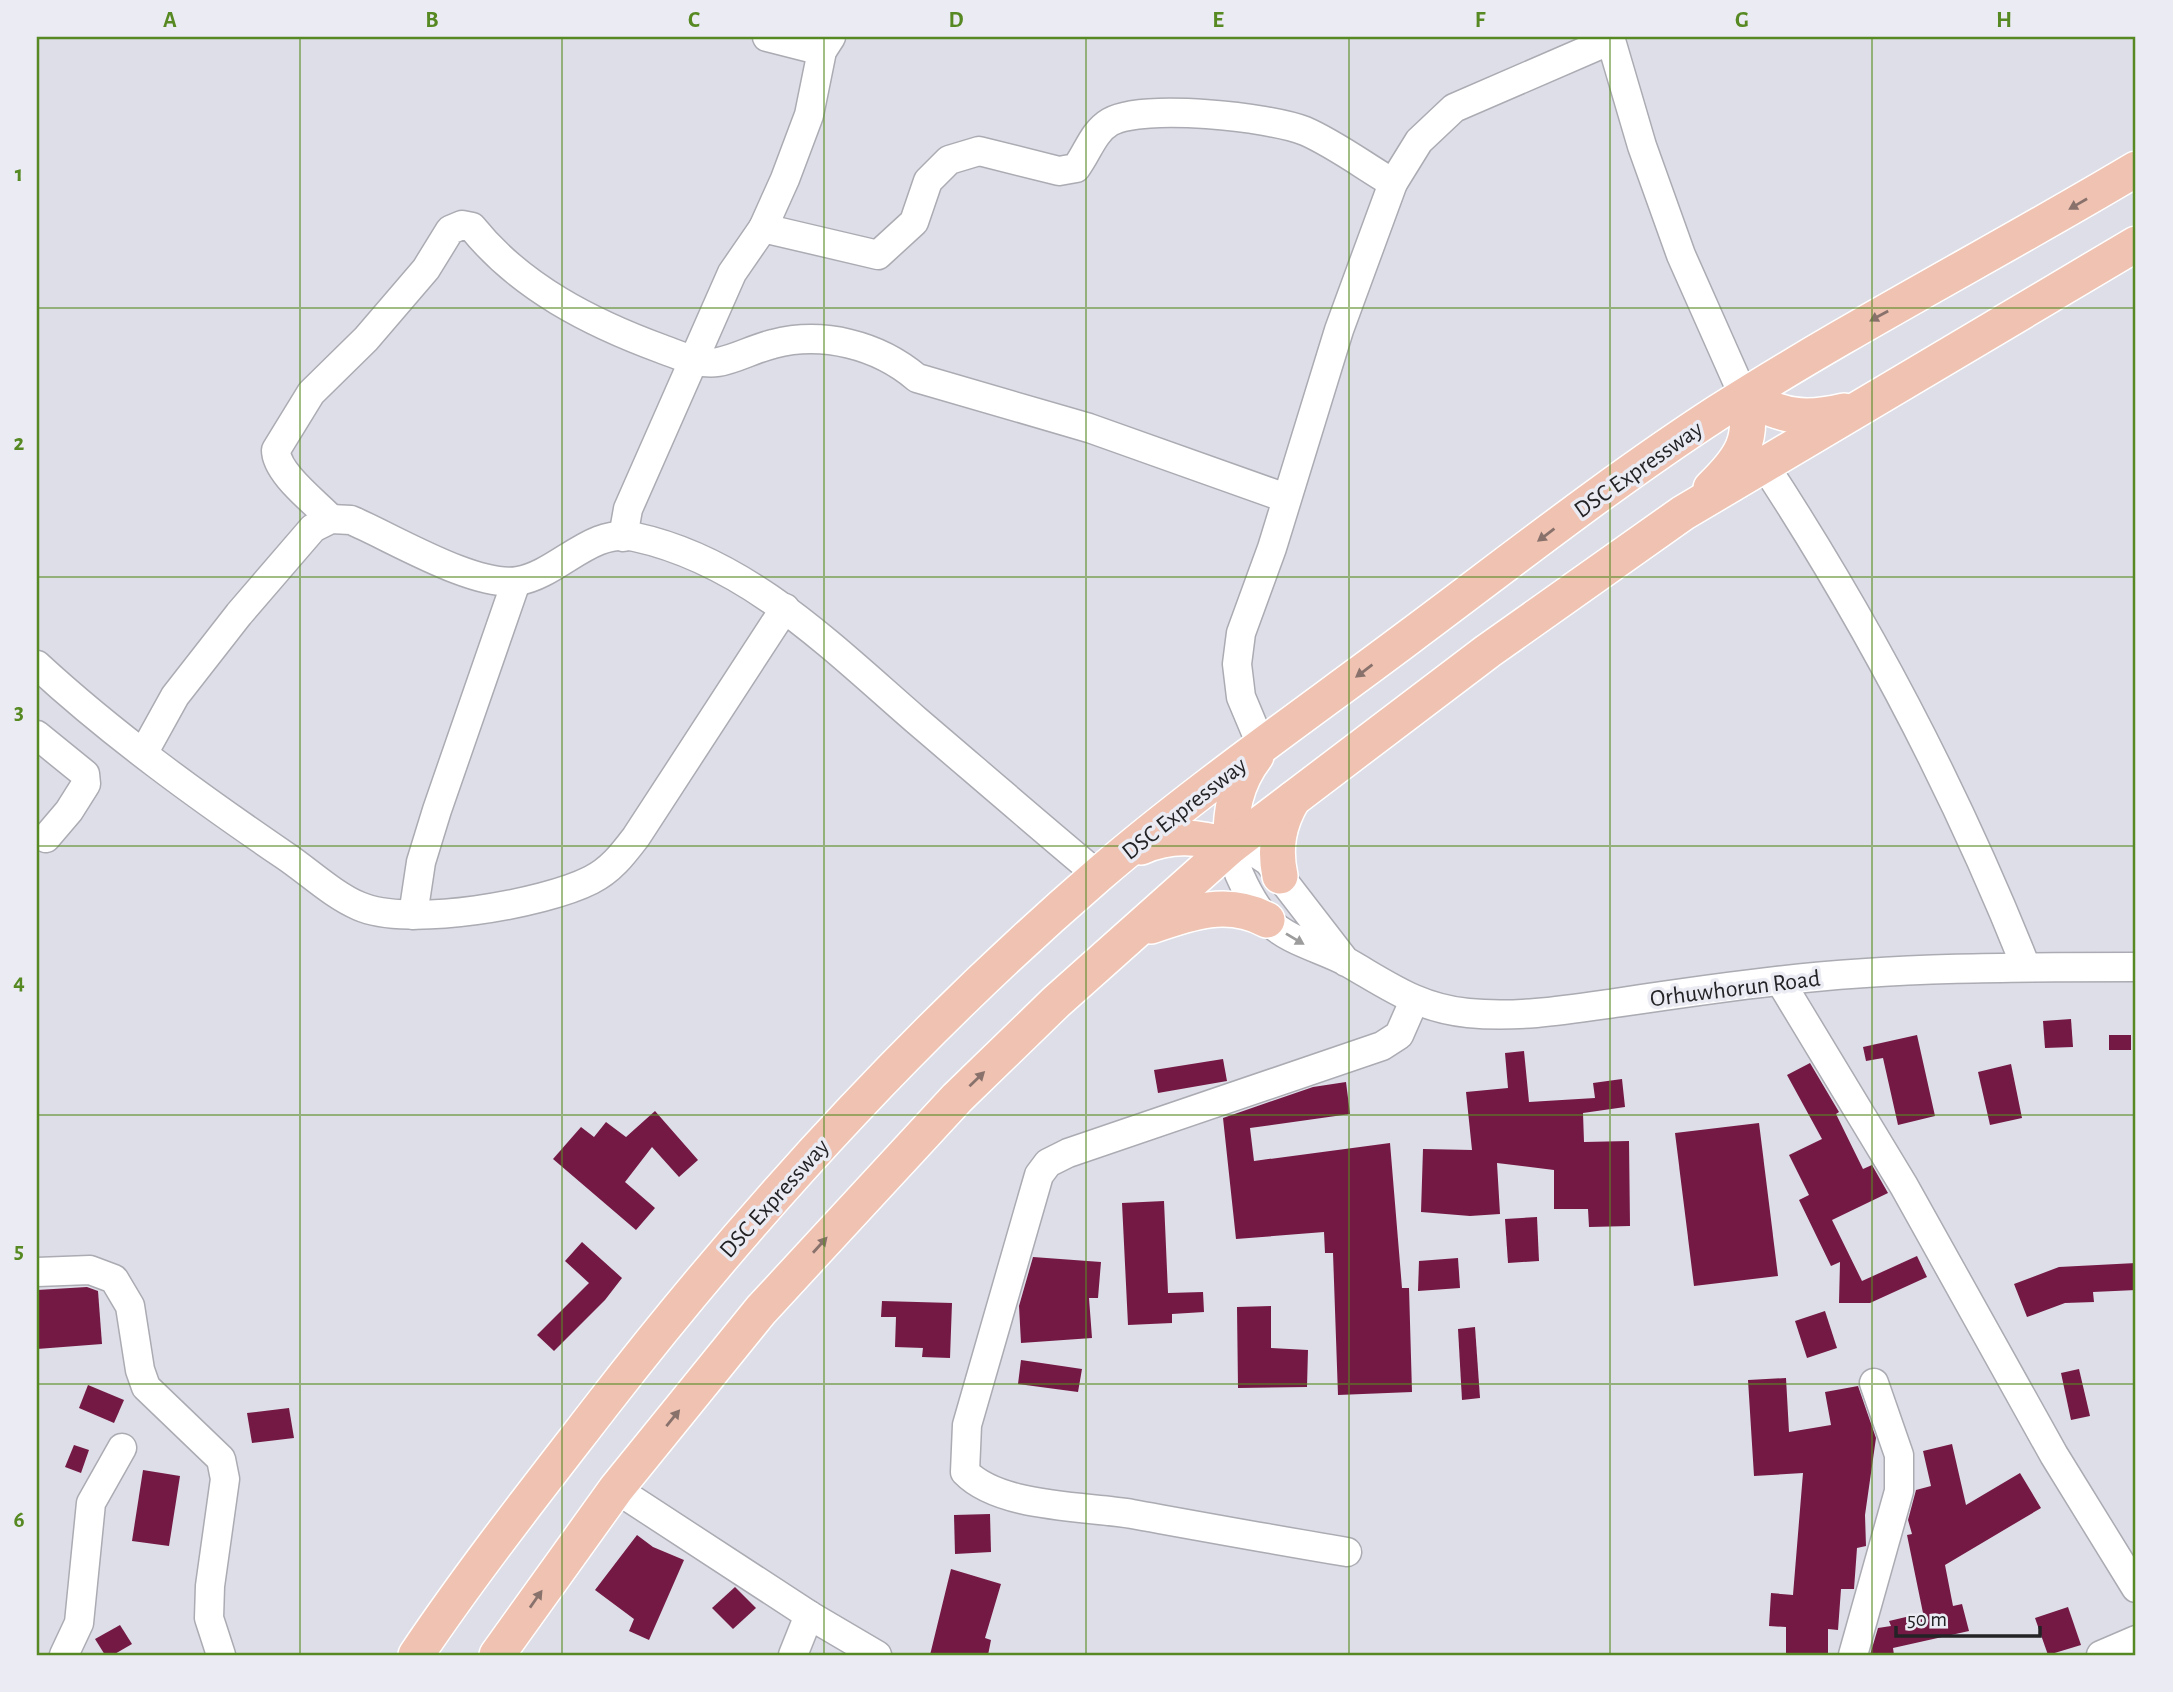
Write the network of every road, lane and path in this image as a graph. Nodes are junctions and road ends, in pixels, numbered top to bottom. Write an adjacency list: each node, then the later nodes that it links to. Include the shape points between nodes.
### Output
1 (767, 37): 3 (street)
2 (1610, 38): 5 (street, via 1454,108 1419,141); 9 (street, via 1681,255)
3 (827, 44): 6 (street, via 808,115)
4 (2136, 169): 9 (main road, DSC Expressway, one-way to 9)
5 (1393, 183): 6 (street, via 1307,132 1273,121 1136,114 1112,121 1097,132 1076,168 1059,171 979,151 949,160 928,181 914,222 878,255); 12 (street, via 1339,330)
6 (763, 228): 8 (street, via 732,273)
7 (2136, 244): 10 (main road)
8 (692, 360): 12 (street, via 717,362 805,338 857,345 917,378 1089,428); 14 (street, via 573,311 527,281 472,227 450,230 426,269 366,340 311,393 276,450 283,471); 15 (street, via 628,509)
9 (1744, 397): 10 (main road, via 1797,417); 13 (main road, via 1749,430 1738,458); 20 (main road, DSC Expressway, one-way to 20, via 1570,517)
10 (1859, 408): 11 (main road)
11 (1765, 466): 13 (main road); 32 (street, via 1908,706 1979,852)
12 (1286, 498): 20 (street, via 1241,633 1237,664 1241,697)
13 (1683, 513): 22 (main road)
14 (331, 519): 16 (street, via 351,520 463,573); 21 (street, via 313,528 239,614 175,696)
15 (623, 537): 16 (street, via 604,539); 17 (street, via 669,546 719,567)
16 (516, 582): 28 (street, via 433,823)
17 (785, 608): 26 (street); 28 (street, via 613,866 590,881 553,893 479,910)
18 (37, 665): 21 (street)
19 (37, 735): 23 (street, via 85,774 86,784)
20 (1262, 747): 24 (main road, via 1249,764 1232,805); 25 (main road, DSC Expressway)
21 (144, 752): 28 (street, via 358,906 390,915)
22 (1294, 796): 24 (main road); 27 (main road, via 1278,837)
23 (46, 838)
24 (1231, 846): 25 (main road, via 1186,836); 27 (street, via 1253,852); 29 (street, via 1233,864); 30 (main road)
25 (1124, 853): 26 (main road, DSC Expressway)
26 (1098, 876): 46 (main road, DSC Expressway, via 896,1067 743,1229 524,1504)
27 (1280, 876): 31 (street)
28 (413, 915)
29 (1267, 920): 30 (main road, via 1237,908 1217,908); 31 (street, one-way to 31, via 1302,944)
30 (1138, 930): 39 (main road, one-way to 30, via 761,1310 895,1162 1056,1002)
31 (1346, 962): 35 (street, Orhuwhorun Road)
32 (2026, 967): 33 (street, Orhuwhorun Road); 34 (street, Orhuwhorun Road)
33 (2136, 967)
34 (1780, 981): 35 (street, Orhuwhorun Road, via 1508,1015 1468,1013); 41 (street)
35 (1414, 1001): 40 (street, via 1399,1035 1381,1046 1048,1163 1039,1175 967,1425 965,1472 976,1484 1061,1506)
36 (37, 1272): 45 (street, via 90,1270 114,1279 130,1306 146,1387 221,1459 225,1479 209,1586 209,1618)
37 (1874, 1383): 50 (street, via 1899,1455 1899,1491)
38 (121, 1448): 44 (street, via 91,1503 79,1623)
39 (616, 1489): 42 (street); 47 (main road, one-way to 39)
40 (1347, 1552)
41 (2136, 1588)
42 (809, 1615): 48 (street); 49 (street)
43 (2136, 1640): 51 (street)
44 (64, 1655)
45 (221, 1655)
46 (416, 1655)
47 (497, 1655)
48 (793, 1655)
49 (877, 1655)
50 (1853, 1655)
51 (2101, 1655)

